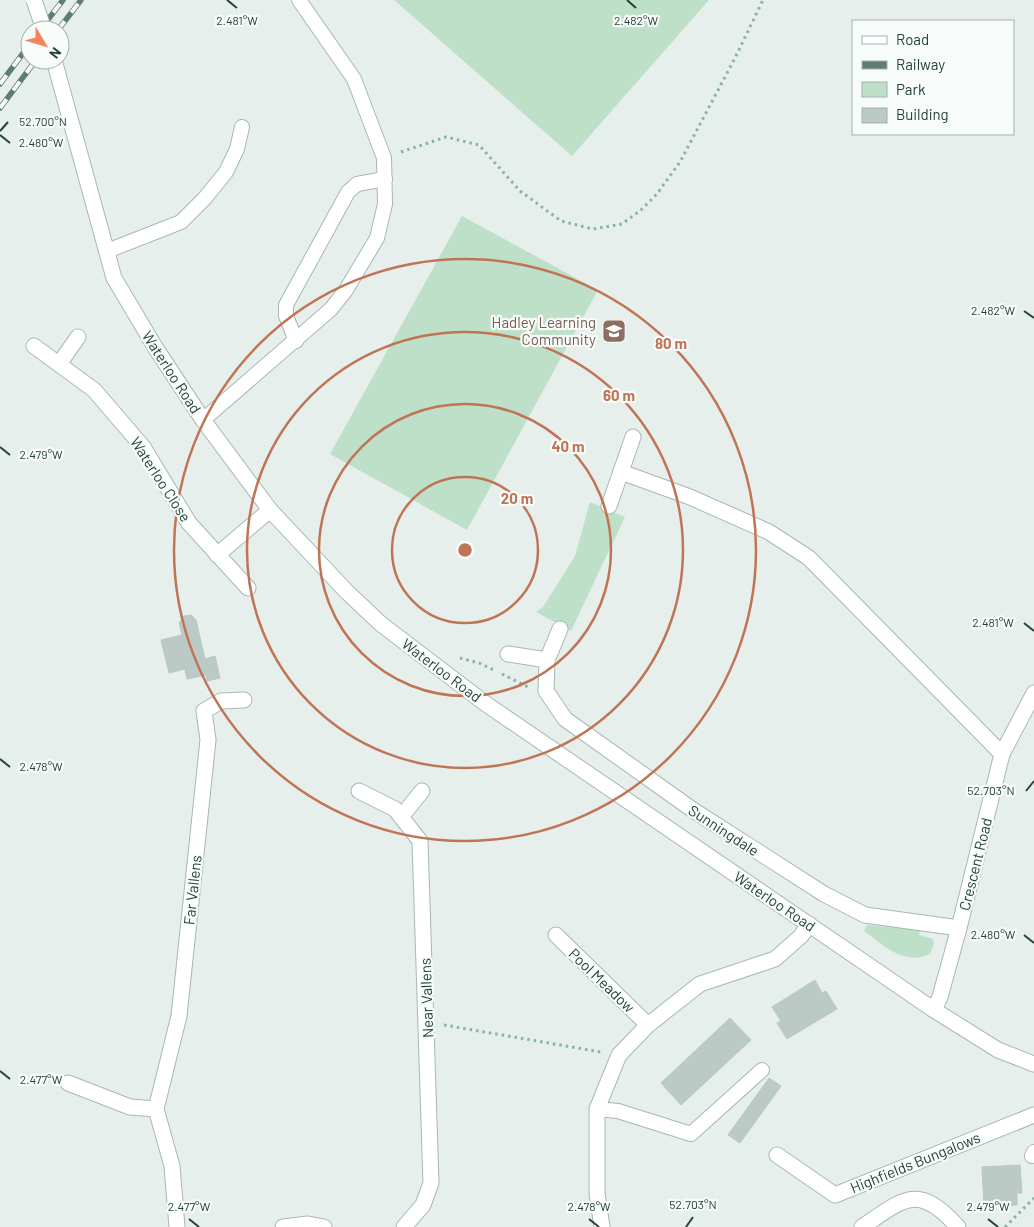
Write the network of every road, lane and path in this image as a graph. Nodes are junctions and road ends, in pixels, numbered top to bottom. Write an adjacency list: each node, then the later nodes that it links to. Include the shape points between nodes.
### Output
1 (34, 0): 4 (street, bridge)
2 (299, 0): 8 (lane, via 354,78 384,158)
3 (762, 0): 7 (path, via 680,162 657,194 622,224 592,229 562,221 520,191 479,145 446,137)
4 (41, 20)
5 (57, 70): 9 (street, Waterloo Road)
6 (242, 127): 9 (lane, via 226,172 181,222)
7 (396, 154)
8 (385, 179): 11 (lane, via 385,204 377,238 362,267 331,309); 11 (lane, via 357,184 348,192 286,305 286,316)
9 (107, 250): 14 (street, Waterloo Road, via 114,278)
10 (78, 337): 13 (street)
11 (296, 341): 14 (lane)
12 (34, 346): 13 (street, Waterloo Close)
13 (59, 364): 19 (street, Waterloo Close, via 94,390 143,447 189,523)
14 (203, 420): 18 (street, Waterloo Road)
15 (634, 438): 16 (street)
16 (621, 472): 17 (street); 26 (street, via 690,497 769,532 809,558)
17 (609, 506)
18 (270, 510): 19 (street); 30 (street, Waterloo Road, via 346,592 381,624 486,704)
19 (217, 555): 20 (street, Waterloo Close)
20 (248, 588)
21 (560, 629): 23 (street, Sunningdale)
22 (508, 654): 23 (street)
23 (547, 660): 31 (street, Sunningdale, via 546,691 565,719 693,810 824,894 865,915)
24 (1034, 693): 26 (street, Crescent Road)
25 (244, 700): 40 (street, Far Vallens, via 221,701 204,711 208,740 178,1016)
26 (1002, 754): 31 (street, Crescent Road)
27 (359, 791): 29 (street, Near Vallens, via 395,809)
28 (422, 791): 29 (street)
29 (401, 817): 34 (street, Near Vallens, via 420,841)
30 (809, 924): 33 (street, Waterloo Road); 35 (street, Pool Meadow, via 801,936 775,959 700,984)
31 (959, 928): 33 (street, Crescent Road)
32 (556, 935): 35 (street, Pool Meadow)
33 (934, 1010): 37 (street, Waterloo Road, via 998,1050)
34 (426, 1022): 36 (path); 48 (street, Near Vallens, via 432,1183 423,1205)
35 (648, 1025): 36 (street, Pool Meadow)
36 (620, 1055): 41 (street, Pool Meadow)
37 (1034, 1064)
38 (762, 1070): 41 (lane, via 691,1134 618,1111)
39 (68, 1083): 40 (street, via 130,1107)
40 (156, 1109): 45 (street, Far Vallens, via 172,1166)
41 (597, 1109): 49 (street, Pool Meadow, via 598,1193)
42 (1034, 1114): 43 (street, Highfields Bungalows, via 835,1195)
43 (776, 1155)
44 (1034, 1198): 52 (path)
45 (177, 1227)
46 (283, 1227): 47 (street, via 308,1224)
47 (324, 1227)
48 (404, 1227)
49 (602, 1227)
50 (862, 1227): 51 (street, via 899,1202 917,1198 933,1203)
51 (958, 1227)
52 (1005, 1227)

